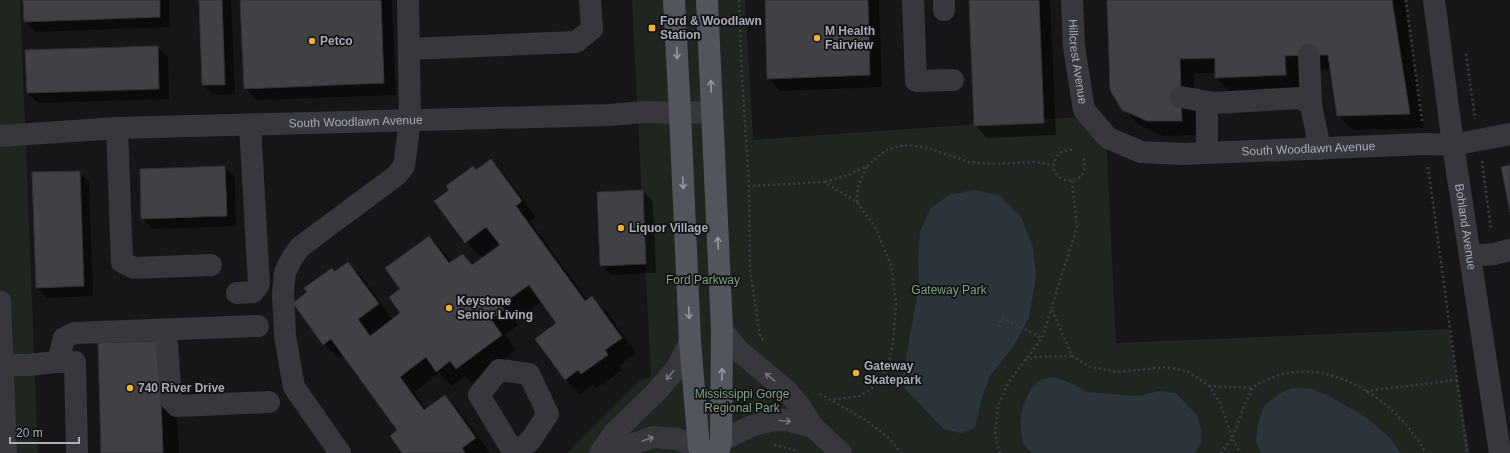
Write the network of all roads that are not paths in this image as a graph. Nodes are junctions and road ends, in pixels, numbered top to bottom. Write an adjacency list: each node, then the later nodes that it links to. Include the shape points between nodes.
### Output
1 (408, 0): 8 (street)
2 (590, 0): 8 (street, via 592,29 576,42)
3 (674, 0): 15 (main road, one-way to 15)
4 (707, 0): 14 (main road, one-way to 4)
5 (913, 0): 10 (street, via 916,81)
6 (1072, 0): 21 (street, Hillcrest Avenue, via 1074,47 1084,110)
7 (1434, 0): 22 (street, Bohland Avenue)
8 (409, 49): 16 (street)
9 (1309, 55): 13 (street)
10 (953, 80)
11 (1181, 97): 12 (street)
12 (1214, 103): 13 (street, via 1300,98); 24 (street, via 1207,110)
13 (1311, 105): 23 (street)
14 (712, 112): 15 (street, South Woodlawn Avenue); 32 (main road, one-way to 14)
15 (680, 113): 16 (street, South Woodlawn Avenue); 33 (main road, one-way to 33)
16 (410, 120): 17 (street, South Woodlawn Avenue); 41 (street, via 404,166 397,175 300,247 285,272 283,294 286,336 294,387)
17 (250, 124): 18 (street, South Woodlawn Avenue); 28 (street, via 259,284 253,292)
18 (117, 128): 20 (street, South Woodlawn Avenue); 27 (street, via 122,262 134,268)
19 (1510, 134): 22 (street, South Woodlawn Avenue)
20 (0, 136)
21 (1108, 138): 24 (street, South Woodlawn Avenue, via 1141,152)
22 (1453, 145): 23 (street, South Woodlawn Avenue); 26 (street, Bohland Avenue)
23 (1320, 149): 24 (street, South Woodlawn Avenue)
24 (1207, 153)
25 (1502, 252): 26 (street)
26 (1470, 256): 45 (street, Bohland Avenue)
27 (212, 265)
28 (237, 294)
29 (0, 301): 35 (street)
30 (258, 326): 31 (street)
31 (166, 330): 34 (street, via 74,333 64,338); 36 (street, via 171,400 177,406)
32 (722, 330): 37 (street, one-way to 32, via 787,391 739,351); 38 (main road, one-way to 32)
33 (690, 342): 38 (main road); 42 (street, one-way to 42, via 676,369 615,432)
34 (55, 362): 35 (street); 40 (street, via 75,362)
35 (1, 365): 39 (street)
36 (269, 402)
37 (813, 427): 38 (street, one-way to 37, via 742,430 767,422 784,420); 44 (street)
38 (710, 449): 43 (street, one-way to 38, via 653,436 678,439)
39 (6, 453)
40 (77, 453)
41 (340, 453)
42 (600, 453)
43 (612, 453)
44 (841, 453)
45 (1500, 453)

